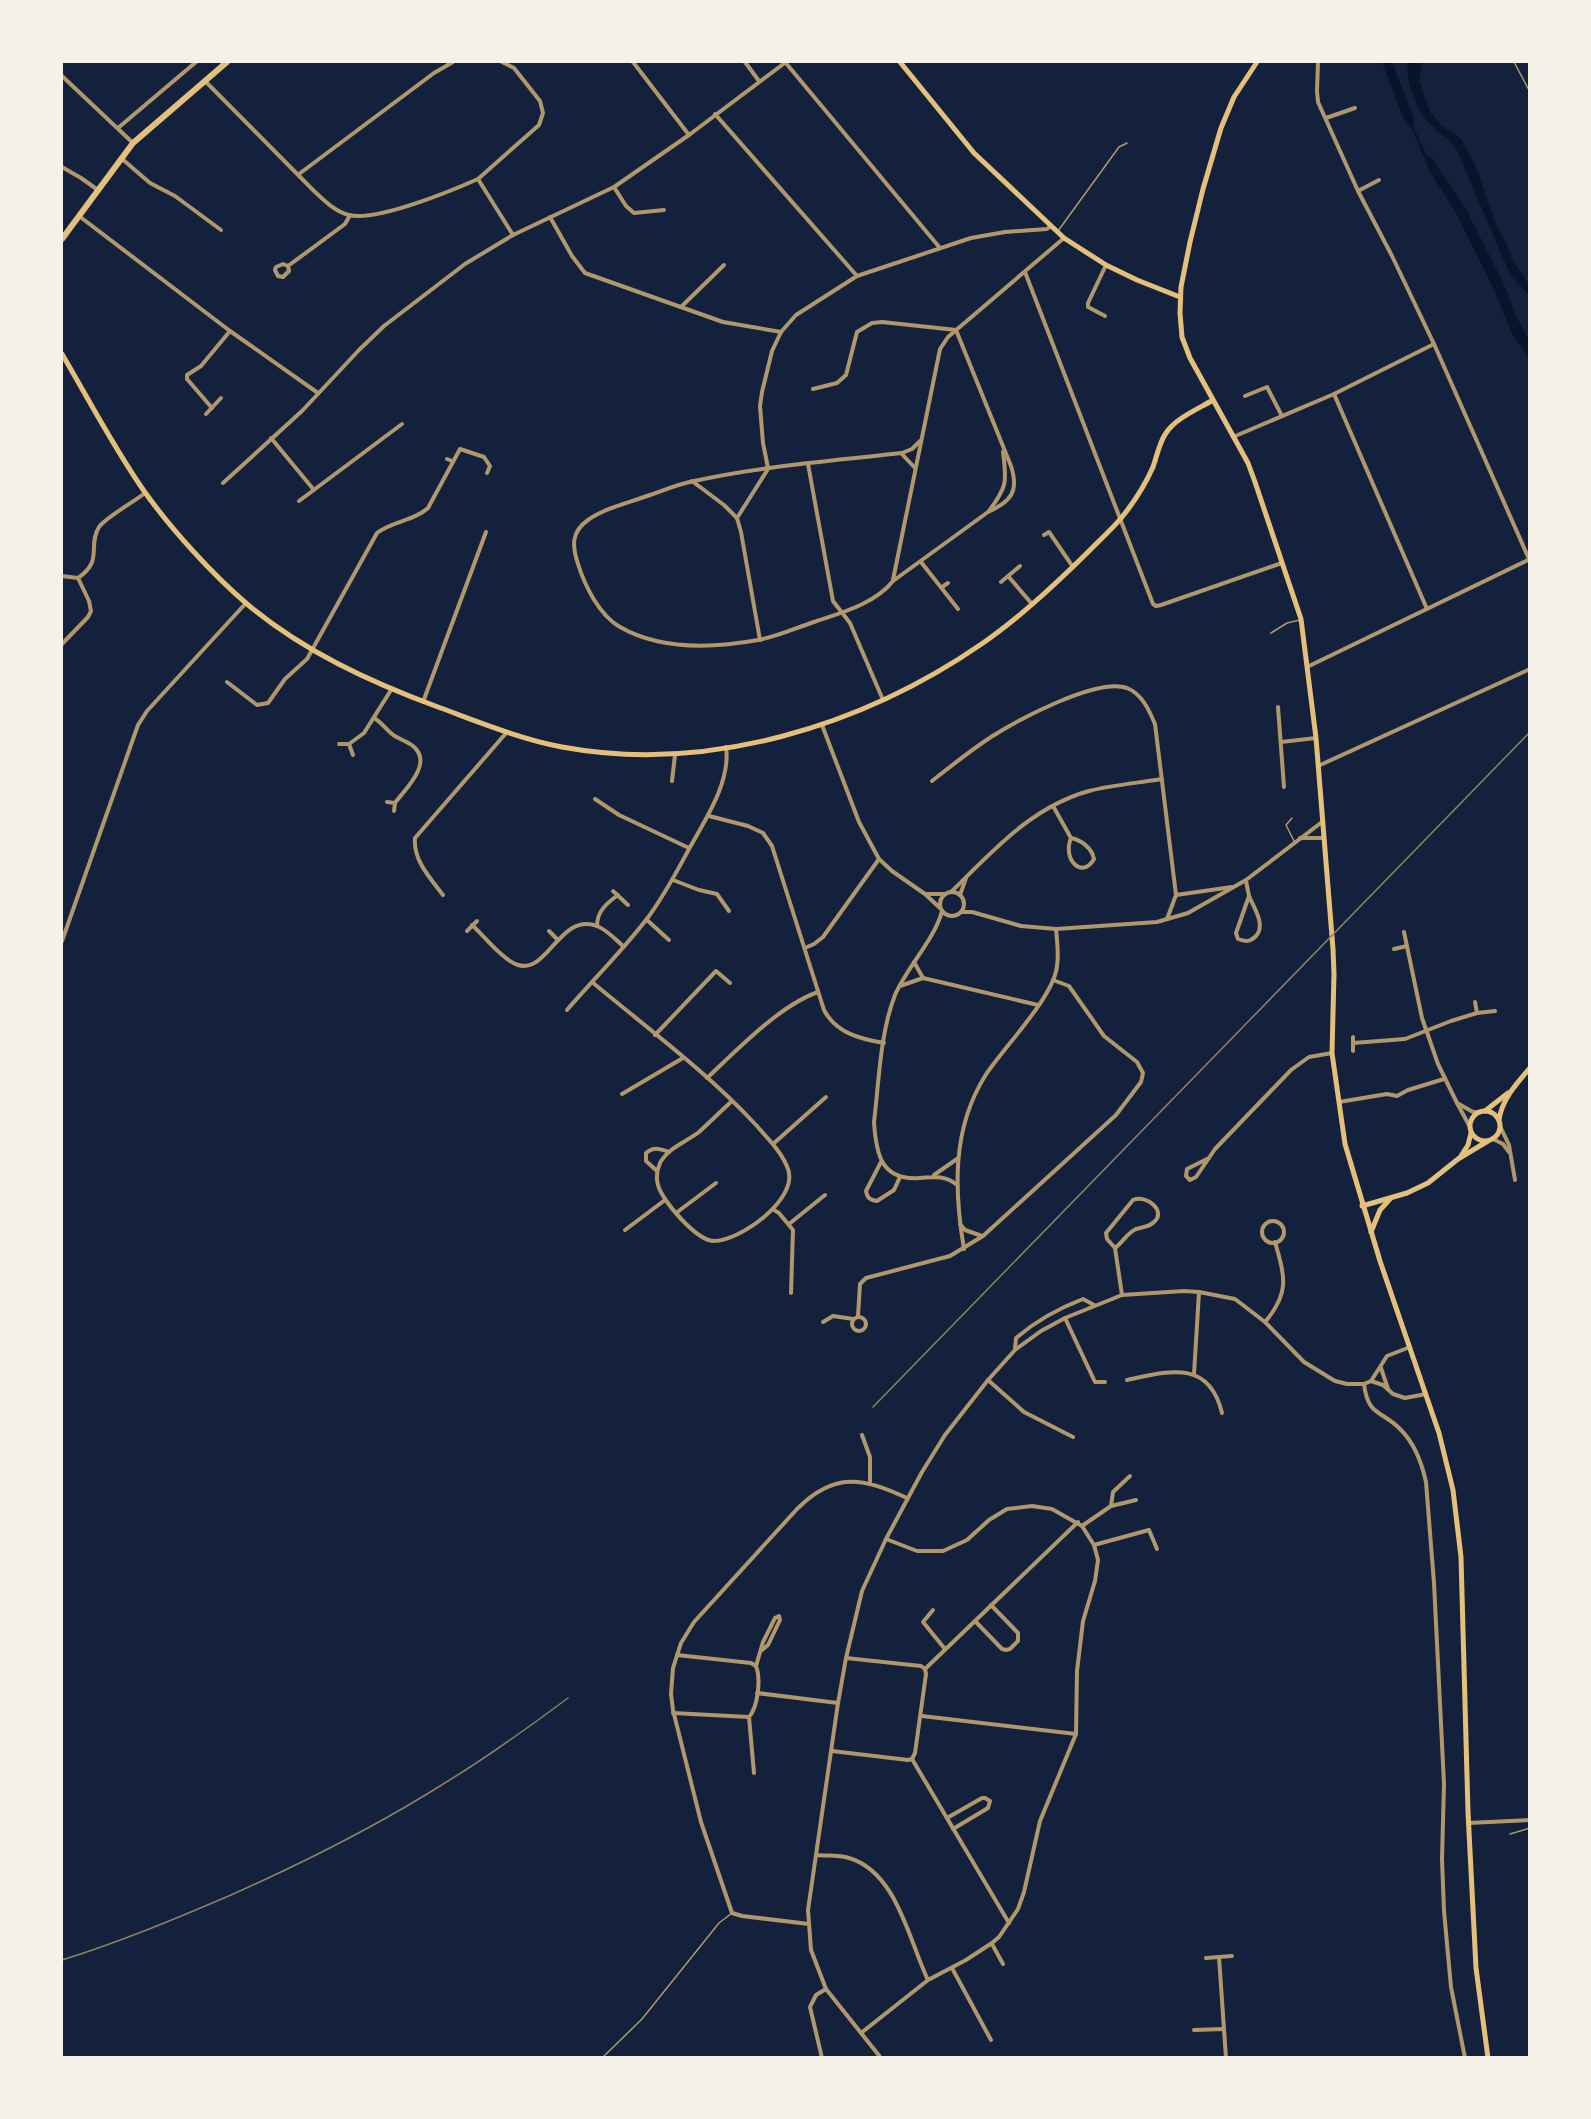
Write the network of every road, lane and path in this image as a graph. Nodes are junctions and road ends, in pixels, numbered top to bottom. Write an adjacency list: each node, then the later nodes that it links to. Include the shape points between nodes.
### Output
1 (196, 62): 19 (street)
2 (227, 62): 14 (highway)
3 (453, 62): 25 (street)
4 (502, 62): 26 (street, via 514,68 540,100 543,113 539,125)
5 (633, 62): 20 (street)
6 (745, 62): 13 (street)
7 (786, 62): 13 (street); 41 (street)
8 (900, 62): 35 (main road, via 974,153)
9 (1257, 62): 47 (main road, via 1228,110 1203,189)
10 (1318, 62): 18 (street, via 1318,102)
11 (1514, 62): 15 (lane)
12 (62, 76): 19 (street)
13 (759, 81): 17 (street)
14 (206, 82): 21 (highway); 25 (street)
15 (1530, 93)
16 (1355, 108): 18 (street)
17 (715, 114): 20 (street); 46 (street)
18 (1326, 118): 30 (street)
19 (118, 128): 21 (street)
20 (688, 135): 28 (street)
21 (133, 143): 23 (highway)
22 (1127, 143): 37 (lane, via 1119,147)
23 (121, 157): 29 (highway); 36 (street, via 150,183)
24 (62, 167): 29 (street)
25 (299, 174): 33 (street, via 328,204)
26 (478, 179): 33 (street, via 409,205); 38 (street)
27 (1379, 180): 30 (street)
28 (614, 187): 31 (street, via 634,213); 34 (street)
29 (98, 190): 32 (highway)
30 (1358, 191): 53 (street)
31 (663, 210)
32 (79, 216): 40 (highway); 51 (street)
33 (350, 216): 44 (street, via 345,224)
34 (550, 217): 38 (street); 48 (street, via 585,273)
35 (1051, 226): 37 (main road); 41 (street, via 987,234)
36 (221, 230)
37 (1058, 232): 39 (main road)
38 (513, 235): 56 (street, via 465,264 384,326)
39 (1064, 238): 43 (main road); 45 (street)
40 (62, 239)
41 (940, 248): 46 (street)
42 (724, 265): 48 (street)
43 (1106, 265): 47 (main road); 49 (street, via 1088,303 1088,308)
44 (288, 266)
45 (1025, 272): 50 (street); 83 (street)
46 (857, 276): 52 (street, via 796,315)
47 (1180, 297): 60 (main road, via 1183,342)
48 (681, 307): 52 (street, via 723,322)
49 (1105, 316)
50 (956, 330): 55 (street, via 872,323 857,332 846,375); 67 (street, via 940,349); 68 (street)
51 (230, 331): 56 (street); 61 (street, via 187,378)
52 (781, 332): 73 (street, via 772,351 760,406)
53 (1434, 344): 57 (street); 86 (street)
54 (62, 354): 79 (main road)
55 (813, 389)
56 (318, 393): 66 (street)
57 (1334, 394): 63 (street); 101 (street)
58 (1245, 396): 63 (street, via 1267,387)
59 (221, 398): 61 (street)
60 (1213, 400): 65 (main road); 83 (main road, via 1167,432 1143,488)
61 (212, 408): 62 (street)
62 (206, 414)
63 (1282, 416): 65 (street)
64 (402, 424): 78 (street)
65 (1233, 437): 88 (main road, via 1255,482)
66 (271, 438): 77 (street); 78 (street)
67 (920, 441): 69 (street); 74 (street)
68 (1002, 447): 81 (street, via 1005,483); 81 (street, via 1016,484 1014,492)
69 (901, 453): 72 (street); 74 (street)
70 (447, 459): 71 (street)
71 (453, 461): 75 (street, via 460,449 468,451 484,457 490,466); 107 (street, via 428,508 377,533)
72 (808, 464): 73 (street); 102 (street, via 833,601)
73 (768, 468): 76 (street); 82 (street)
74 (915, 468): 94 (street)
75 (487, 473)
76 (692, 481): 82 (street); 105 (street, via 630,502 578,529 573,546 582,576 606,615 619,626 643,636 674,644 710,646)
77 (223, 483)
78 (314, 490): 80 (street)
79 (146, 493): 93 (street, via 99,527 91,567); 98 (main road, via 215,574)
80 (299, 501)
81 (988, 512): 87 (street)
82 (737, 518): 105 (street)
83 (1120, 520): 88 (street, via 1156,606); 90 (main road)
84 (486, 532): 113 (street)
85 (1044, 535): 90 (street, via 1051,530)
86 (1529, 559): 101 (street)
87 (921, 562): 94 (street); 97 (street)
88 (1282, 563): 103 (main road)
89 (1020, 566): 92 (street)
90 (1073, 567): 99 (main road)
91 (62, 576): 93 (street)
92 (1008, 576): 95 (street); 99 (street)
93 (78, 578): 106 (street, via 91,611)
94 (893, 581): 102 (street, via 881,594)
95 (1001, 582)
96 (948, 583): 97 (street)
97 (942, 587): 100 (street)
98 (246, 603): 107 (main road); 175 (street, via 138,725)
99 (1032, 605): 112 (main road, via 981,644)
100 (958, 609)
101 (1427, 609): 108 (street)
102 (842, 612): 105 (street); 112 (street, via 850,622)
103 (1301, 619): 104 (lane); 108 (main road)
104 (1271, 633)
105 (760, 640)
106 (62, 644)
107 (313, 650): 110 (street, via 268,703 256,705); 111 (main road)
108 (1307, 667): 118 (main road)
109 (1530, 669): 125 (street)
110 (227, 682)
111 (391, 690): 113 (main road); 115 (street)
112 (883, 700): 116 (main road)
113 (423, 702): 117 (main road)
114 (1278, 707): 119 (street)
115 (374, 718): 121 (street); 132 (street, via 414,746 421,762)
116 (822, 725): 122 (main road); 143 (street, via 859,822)
117 (507, 732): 124 (main road, via 602,753); 152 (street, via 416,838 414,849)
118 (1316, 738): 119 (street); 125 (main road)
119 (1281, 742): 129 (street)
120 (339, 744): 121 (street)
121 (349, 744): 123 (street)
122 (726, 747): 124 (main road); 135 (street, via 726,768)
123 (352, 755)
124 (675, 755): 128 (street)
125 (1318, 766): 137 (main road)
126 (1162, 779): 127 (street, via 1151,713 1132,690 1115,687 1087,692 1033,713 991,737); 133 (street, via 1087,792); 154 (street)
127 (932, 780)
128 (672, 781)
129 (1284, 787)
130 (595, 799): 142 (street, via 619,815)
131 (387, 802): 132 (street)
132 (394, 803): 134 (street)
133 (1053, 806): 138 (street); 144 (street, via 1004,839)
134 (394, 811)
135 (709, 816): 142 (street); 178 (street, via 763,833 772,846)
136 (1292, 818): 141 (lane, via 1286,825)
137 (1322, 822): 139 (street); 140 (main road)
138 (1071, 838): 138 (street, via 1070,860 1075,865 1088,866 1093,854 1078,839)
139 (1300, 838): 140 (street); 141 (street)
140 (1323, 838): 198 (main road, via 1333,949)
141 (1295, 842): 146 (street)
142 (689, 848): 145 (street)
143 (879, 859): 150 (street); 178 (street, via 823,937)
144 (966, 877): 149 (street); 156 (street)
145 (673, 880): 159 (street, via 717,894); 164 (street)
146 (1246, 880): 147 (street); 155 (street)
147 (1236, 886): 154 (street); 163 (street, via 1188,913)
148 (613, 891): 153 (street)
149 (951, 892): 151 (street); 156 (street)
150 (925, 894): 151 (street); 158 (street)
151 (944, 894): 158 (street)
152 (443, 895)
153 (618, 895): 157 (street); 168 (street, via 605,906)
154 (1176, 895): 163 (street)
155 (1250, 896): 155 (street, via 1261,924 1260,932 1252,940 1244,941 1236,933)
156 (962, 897): 160 (street); 161 (street)
157 (628, 905)
158 (941, 909): 162 (street); 166 (street)
159 (729, 911)
160 (961, 912): 161 (street); 162 (street)
161 (972, 912): 169 (street, via 1021,926)
162 (949, 916): 166 (street)
163 (1167, 919): 169 (street)
164 (647, 920): 174 (street); 176 (street)
165 (477, 921): 167 (street)
166 (939, 922): 180 (street)
167 (472, 925): 170 (street); 173 (street, via 509,961 522,966 536,963)
168 (597, 926): 173 (street, via 579,926); 176 (street)
169 (1056, 929): 182 (street, via 1058,967)
170 (467, 931)
171 (549, 931): 173 (street)
172 (1404, 932): 177 (street)
173 (557, 939)
174 (669, 940)
175 (62, 941)
176 (623, 946): 183 (street)
177 (1407, 946): 179 (street); 192 (street)
178 (805, 948): 186 (street)
179 (1394, 949)
180 (914, 961): 181 (street); 185 (street)
181 (923, 978): 185 (street); 188 (street)
182 (1053, 980): 188 (street); 237 (street, via 1063,982 1074,992 1104,1036 1137,1062 1142,1068 1141,1082 1116,1116)
183 (592, 982): 189 (street); 193 (street)
184 (730, 983): 193 (street, via 716,971)
185 (900, 986): 195 (street)
186 (818, 992): 195 (street, via 830,1022 847,1033); 201 (street, via 784,1011)
187 (1475, 1002): 191 (street)
188 (1038, 1005): 217 (street, via 984,1078 971,1103)
189 (567, 1010)
190 (1495, 1011): 191 (street)
191 (1477, 1013): 192 (street)
192 (1426, 1032): 196 (street, via 1405,1039); 202 (street)
193 (655, 1035): 199 (street)
194 (1353, 1037): 196 (street)
195 (884, 1043): 220 (street, via 874,1122)
196 (1353, 1043): 197 (street)
197 (1353, 1051)
198 (1332, 1053): 207 (main road); 218 (street, via 1309,1057 1291,1070)
199 (683, 1058): 201 (street); 204 (street)
200 (1530, 1068): 203 (main road)
201 (707, 1078): 206 (street)
202 (1444, 1079): 207 (street, via 1397,1096 1387,1094); 208 (street)
203 (1509, 1092): 209 (main road); 211 (main road)
204 (622, 1094)
205 (826, 1097): 214 (street)
206 (732, 1101): 214 (street); 215 (street)
207 (1338, 1102): 230 (main road)
208 (1457, 1103): 210 (street); 212 (street)
209 (1485, 1110): 210 (main road); 211 (main road)
210 (1478, 1112): 212 (main road, via 1471,1119)
211 (1500, 1123): 213 (main road); 216 (street)
212 (1471, 1130): 213 (main road, via 1480,1140); 219 (main road, via 1468,1145)
213 (1491, 1140): 216 (street, via 1503,1144); 219 (main road)
214 (773, 1144): 231 (street, via 789,1172 787,1187)
215 (669, 1152): 221 (street); 221 (street, via 659,1148 646,1153 646,1161)
216 (1509, 1153): 224 (street)
217 (957, 1158): 222 (street); 226 (street)
218 (1209, 1158): 218 (street, via 1187,1169 1186,1176 1190,1180 1196,1178)
219 (1458, 1159): 228 (main road, via 1428,1183)
220 (881, 1162): 223 (street); 223 (street, via 866,1191 871,1200 894,1190)
221 (657, 1171): 229 (street)
222 (933, 1175): 223 (street); 226 (street)
223 (900, 1177)
224 (1515, 1180)
225 (716, 1183): 232 (street)
226 (956, 1184): 233 (street)
227 (825, 1195): 234 (street)
228 (1391, 1197): 230 (main road); 236 (main road, via 1380,1210)
229 (665, 1200): 232 (street); 235 (street)
230 (1362, 1206): 236 (main road)
231 (774, 1210): 232 (street, via 728,1239 712,1242 698,1236); 234 (street)
232 (676, 1213)
233 (959, 1223): 237 (street, via 965,1230); 240 (street)
234 (789, 1224): 242 (street, via 793,1230)
235 (625, 1230)
236 (1371, 1233): 248 (main road)
237 (983, 1236): 240 (street)
238 (1275, 1242): 238 (street, via 1265,1240 1262,1233 1265,1224 1272,1220 1279,1222 1284,1232); 247 (street, via 1284,1284 1281,1298)
239 (1115, 1248): 239 (street, via 1107,1239 1107,1229 1133,1200 1148,1200 1156,1209 1157,1220 1128,1234); 243 (street)
240 (964, 1249): 246 (street, via 935,1261 866,1278 860,1284 855,1318 833,1316)
241 (1199, 1292): 243 (street); 247 (street, via 1235,1299); 251 (street)
242 (791, 1293)
243 (1122, 1295): 244 (street)
244 (1094, 1305): 245 (street); 249 (street, via 1083,1299 1036,1321 1016,1338)
245 (1065, 1318): 249 (street); 254 (street, via 1095,1382)
246 (824, 1322)
247 (1264, 1322): 256 (street, via 1311,1368 1335,1381)
248 (1410, 1347): 250 (street, via 1387,1356); 258 (main road)
249 (1016, 1350): 252 (street)
250 (1380, 1366): 255 (street); 257 (street)
251 (1194, 1374): 253 (street); 259 (street, via 1211,1387)
252 (988, 1380): 261 (street, via 1024,1412); 264 (street, via 945,1435)
253 (1126, 1380)
254 (1105, 1382)
255 (1371, 1382): 256 (street); 257 (street)
256 (1364, 1384): 315 (street, via 1373,1410 1410,1441 1426,1482 1444,1784 1444,1911 1451,1987)
257 (1389, 1390): 258 (street, via 1405,1398)
258 (1426, 1394): 291 (main road, via 1450,1471 1461,1557)
259 (1222, 1413)
260 (861, 1435): 263 (street, via 870,1457)
261 (1073, 1437)
262 (1130, 1476): 266 (street, via 1113,1492)
263 (870, 1482): 264 (street); 276 (street, via 836,1484 805,1501 701,1614)
264 (907, 1498): 268 (street)
265 (1136, 1500): 266 (street)
266 (1111, 1506): 267 (street)
267 (1080, 1524): 268 (street, via 1052,1509 1032,1506 1007,1509 967,1540 943,1551 917,1551); 269 (street); 271 (street)
268 (886, 1539): 277 (street, via 862,1591)
269 (1094, 1545): 270 (street, via 1149,1530); 285 (street, via 1098,1560 1083,1621)
270 (1157, 1549)
271 (991, 1605): 273 (street); 273 (street, via 1018,1633 1015,1645 1002,1649)
272 (933, 1610): 274 (street, via 923,1622)
273 (975, 1621): 274 (street)
274 (945, 1649): 279 (street)
275 (762, 1650): 275 (street, via 763,1642 779,1616 768,1645); 278 (street)
276 (677, 1655): 278 (street); 282 (street, via 671,1680)
277 (846, 1658): 279 (street); 281 (street)
278 (756, 1666): 280 (street)
279 (925, 1669): 283 (street)
280 (757, 1693): 281 (street); 284 (street)
281 (838, 1703): 286 (street)
282 (673, 1713): 284 (street); 296 (street, via 701,1822)
283 (922, 1716): 285 (street); 287 (street)
284 (749, 1717): 288 (street)
285 (1076, 1734): 297 (street, via 1040,1821 1024,1892)
286 (832, 1751): 287 (street); 295 (street)
287 (912, 1759): 289 (street)
288 (754, 1773)
289 (947, 1818): 292 (street); 292 (street, via 982,1798 990,1801 988,1808)
290 (1530, 1820): 291 (street)
291 (1468, 1823): 316 (main road, via 1476,1968)
292 (953, 1828): 297 (street)
293 (1530, 1828): 294 (lane)
294 (1510, 1834)
295 (817, 1855): 298 (street); 305 (street, via 850,1858 869,1869 888,1888)
296 (732, 1912): 298 (street); 311 (lane, via 642,2019)
297 (1009, 1923): 299 (street)
298 (808, 1924): 306 (street, via 811,1950)
299 (992, 1943): 303 (street); 304 (street)
300 (1232, 1956): 301 (street)
301 (1219, 1957): 302 (street); 307 (street)
302 (1206, 1958)
303 (1003, 1964)
304 (952, 1968): 305 (street); 310 (street)
305 (928, 1980): 309 (street)
306 (826, 1989): 309 (street); 312 (street, via 816,1995 810,2007)
307 (1224, 2029): 308 (street); 314 (street)
308 (1194, 2030)
309 (861, 2033): 313 (street)
310 (991, 2040)
311 (602, 2058)
312 (822, 2058)
313 (881, 2058)
314 (1226, 2058)
315 (1465, 2058)
316 (1488, 2058)

